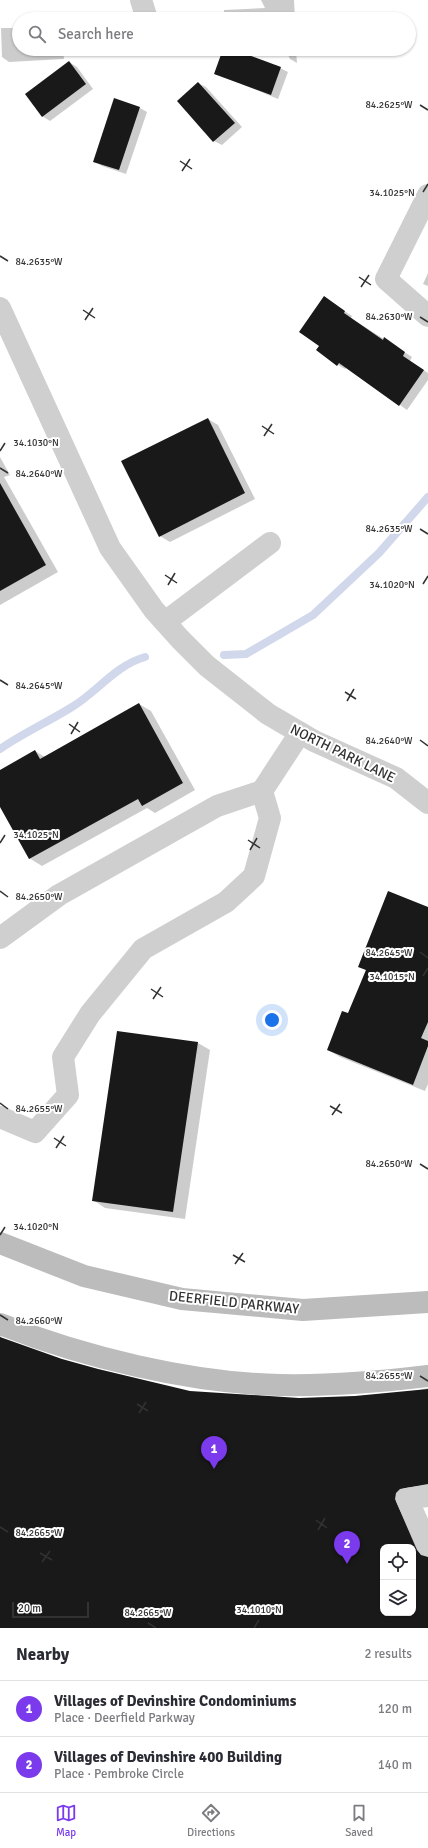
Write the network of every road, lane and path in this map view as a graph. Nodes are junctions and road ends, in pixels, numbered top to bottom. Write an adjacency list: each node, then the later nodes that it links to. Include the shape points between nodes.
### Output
1 (141, 0): 2 (street)
2 (145, 12)
3 (428, 195): 5 (street, via 386,279)
4 (0, 308): 7 (street, NORTH PARK LANE, via 110,548 131,580)
5 (428, 316)
6 (270, 543): 7 (street)
7 (165, 622): 8 (street, NORTH PARK LANE, via 207,666 241,694)
8 (300, 733): 9 (street); 10 (street, NORTH PARK LANE, via 314,742 396,778)
9 (262, 791): 11 (street, via 218,806 59,895); 12 (street, via 270,818 254,876 226,902 143,949 90,1014 63,1057 68,1094 34,1132)
10 (428, 803)
11 (0, 938)
12 (0, 1117)
13 (0, 1243): 14 (main road, DEERFIELD PARKWAY, via 84,1276 182,1299 303,1310)
14 (428, 1302)
15 (0, 1324): 16 (main road, via 32,1337 125,1363 210,1379 280,1385 380,1382)
16 (428, 1376)
17 (428, 1496): 18 (street, via 407,1499)
18 (428, 1545)

